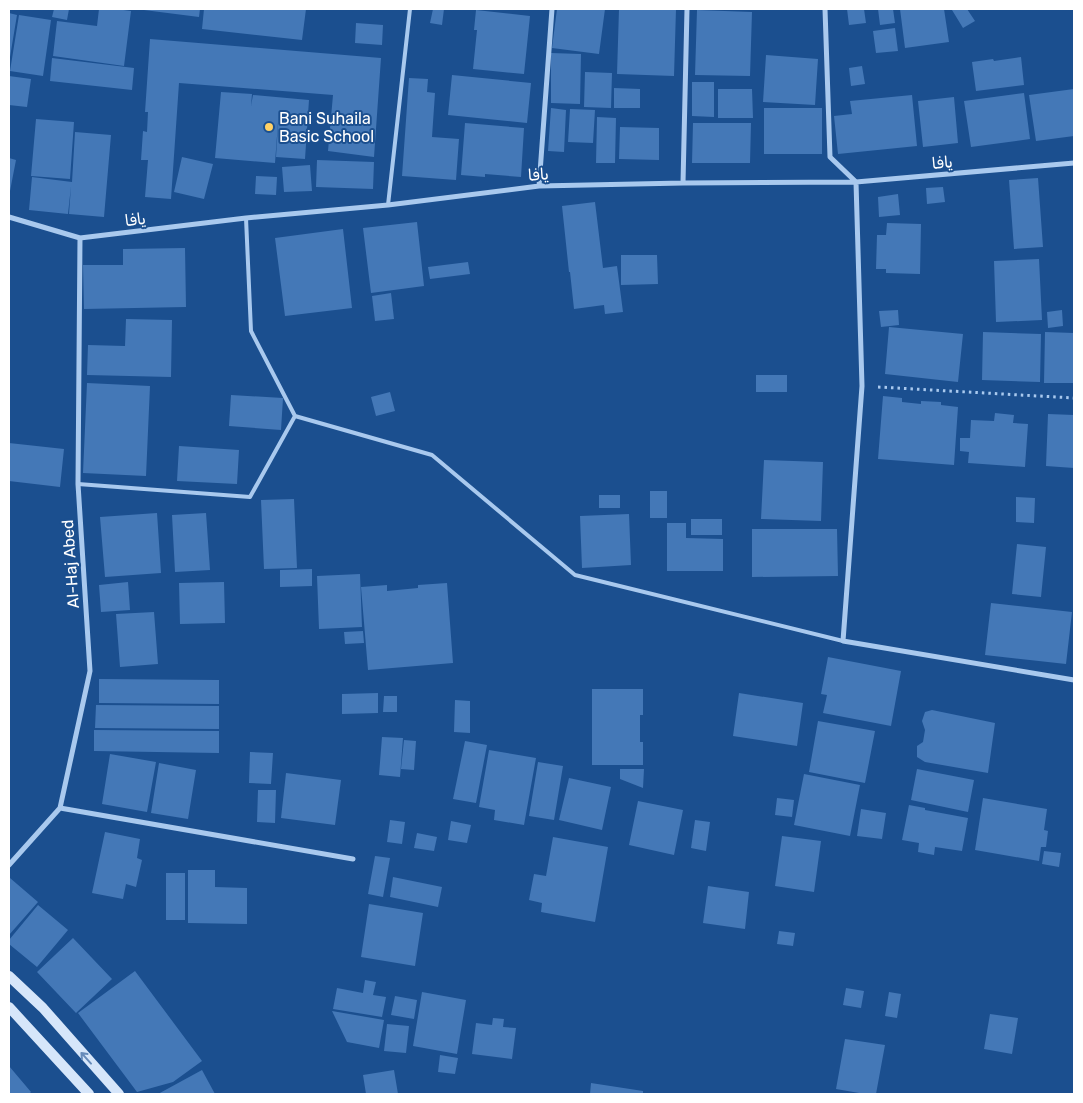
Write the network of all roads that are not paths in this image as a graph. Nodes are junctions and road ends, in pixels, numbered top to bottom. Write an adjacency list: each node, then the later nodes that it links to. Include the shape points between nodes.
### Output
1 (410, 9): 9 (lane)
2 (552, 9): 8 (street)
3 (687, 9): 7 (street)
4 (825, 9): 6 (street, via 830,157)
5 (1074, 163): 6 (street, يافا)
6 (856, 182): 7 (street, يافا); 15 (street, via 862,386)
7 (682, 183): 8 (street, يافا)
8 (539, 186): 9 (street, يافا)
9 (388, 206): 11 (street, يافا)
10 (9, 217): 12 (street, يافا)
11 (246, 218): 12 (street, يافا); 13 (lane, via 251,331)
12 (80, 238): 14 (street, Al-Haj Abed)
13 (295, 416): 14 (lane, via 250,497); 15 (lane, via 432,455 575,576)
14 (78, 484): 17 (street, Al-Haj Abed, via 90,671)
15 (843, 641): 16 (street)
16 (1074, 680)
17 (60, 808): 18 (street); 19 (street, Al-Haj Abed)
18 (353, 859)
19 (9, 865)
20 (9, 976): 23 (main road, one-way to 20, via 43,1008)
21 (9, 1007): 22 (main road)
22 (89, 1094)
23 (119, 1094)

